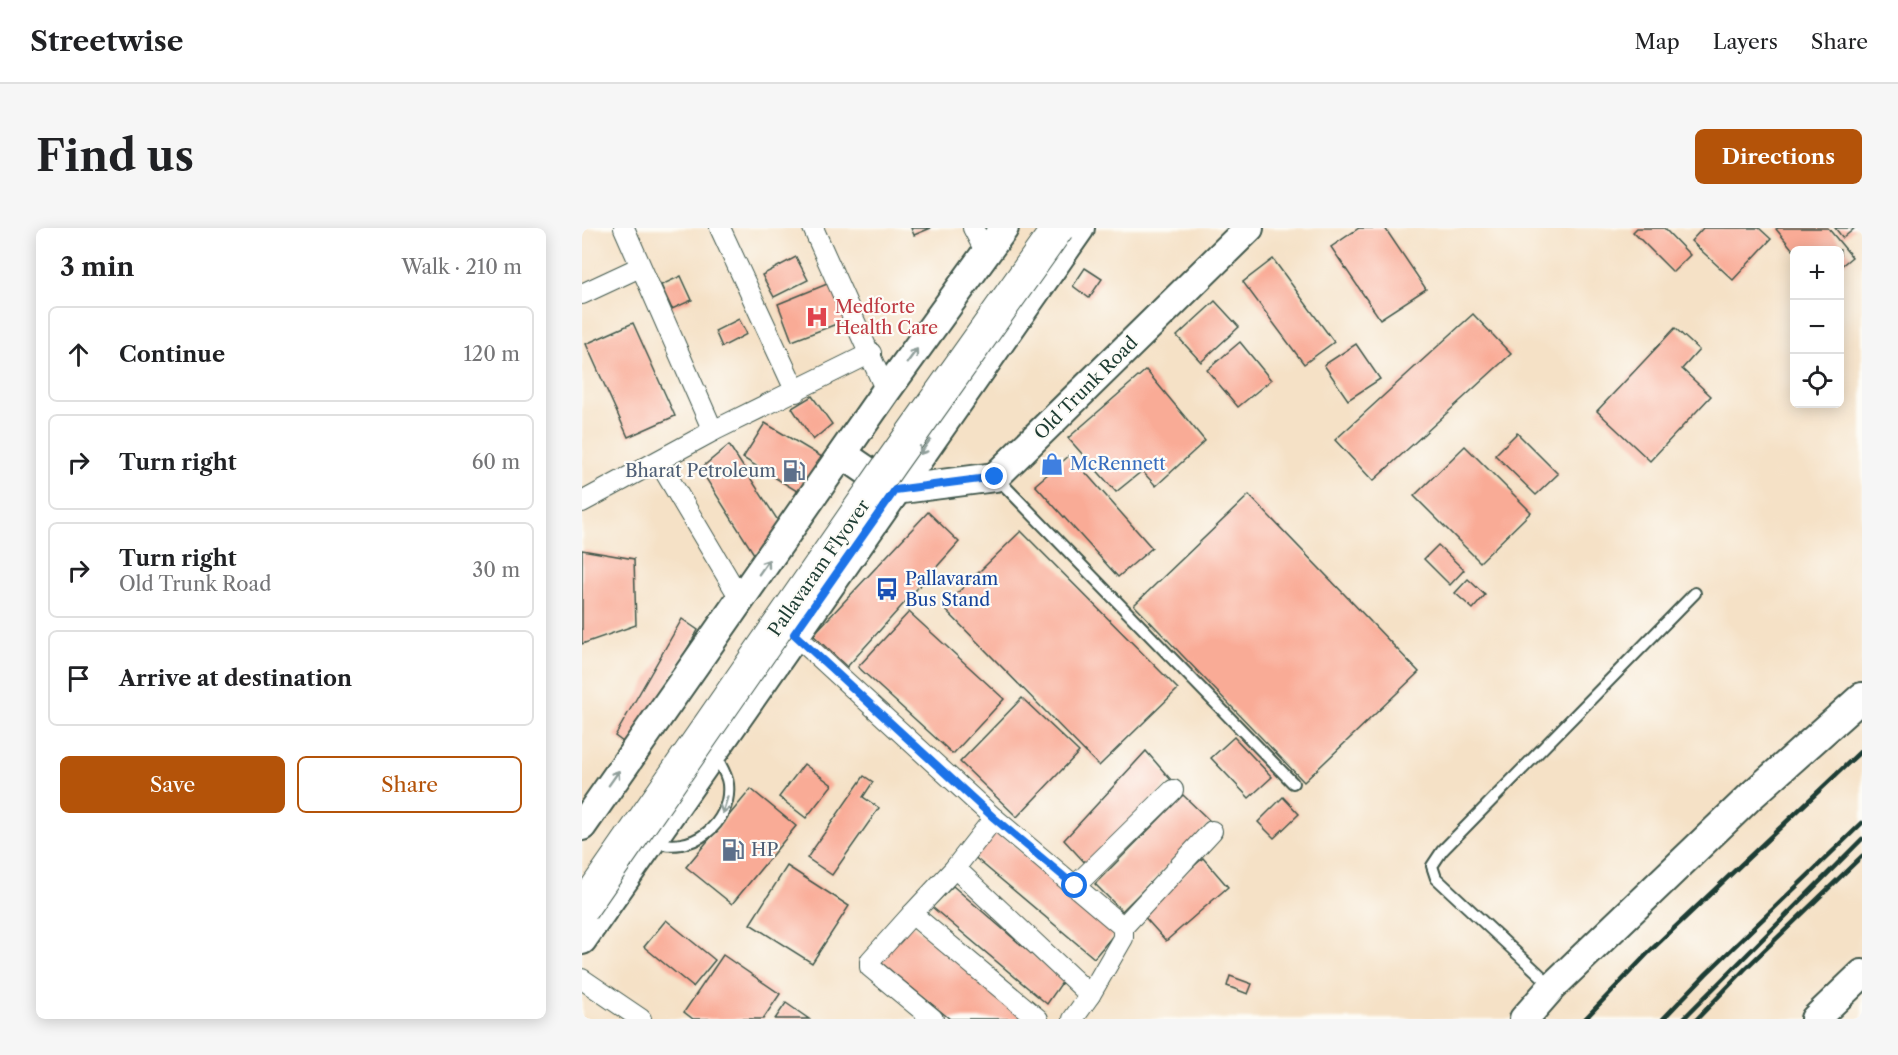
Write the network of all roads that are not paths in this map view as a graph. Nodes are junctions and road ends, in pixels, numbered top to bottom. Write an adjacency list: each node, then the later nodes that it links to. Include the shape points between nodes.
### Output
1 (624, 228): 10 (street)
2 (720, 228): 14 (street)
3 (813, 228): 12 (street)
4 (1004, 228): 9 (street)
5 (1042, 228): 33 (main road, Pallavaram Flyover, via 902,421 848,504)
6 (1058, 228): 35 (main road, Pallavaram Flyover, bridge)
7 (1080, 228): 19 (street, one-way to 19)
8 (1249, 228): 18 (street, Old Trunk Road)
9 (980, 240): 13 (street, one-way to 9)
10 (640, 267): 11 (street); 15 (street)
11 (582, 294)
12 (871, 353): 13 (street); 14 (street)
13 (886, 391): 16 (street)
14 (796, 392): 15 (street)
15 (713, 431): 17 (street)
16 (844, 454): 19 (street); 22 (street, one-way to 16)
17 (659, 462): 20 (street); 22 (street)
18 (995, 477): 19 (street); 26 (lane)
19 (895, 490): 23 (street)
20 (582, 502)
21 (1695, 593): 41 (lane, via 1442,850 1432,866 1436,879)
22 (741, 600): 29 (street, one-way to 22)
23 (794, 634): 25 (street); 28 (street)
24 (1862, 697): 41 (street, via 1751,796)
25 (713, 751): 31 (street); 31 (lane, one-way to 31, via 728,782 728,801 721,817 702,837 686,844 662,845)
26 (1293, 783)
27 (1173, 790): 34 (street)
28 (994, 818): 32 (street); 34 (street)
29 (582, 826)
30 (1212, 831): 37 (street)
31 (651, 841): 38 (street)
32 (955, 868): 36 (street); 42 (street)
33 (582, 880)
34 (1075, 886): 37 (street)
35 (582, 909)
36 (912, 914): 44 (street, via 870,961 870,967); 45 (street)
37 (1123, 927): 42 (street, via 1123,938)
38 (582, 940)
39 (1862, 974): 48 (street)
40 (582, 979): 43 (street)
41 (1552, 987): 47 (street)
42 (1090, 995): 46 (street)
43 (641, 1019)
44 (933, 1019)
45 (1038, 1019)
46 (1073, 1019)
47 (1524, 1019)
48 (1815, 1019)

